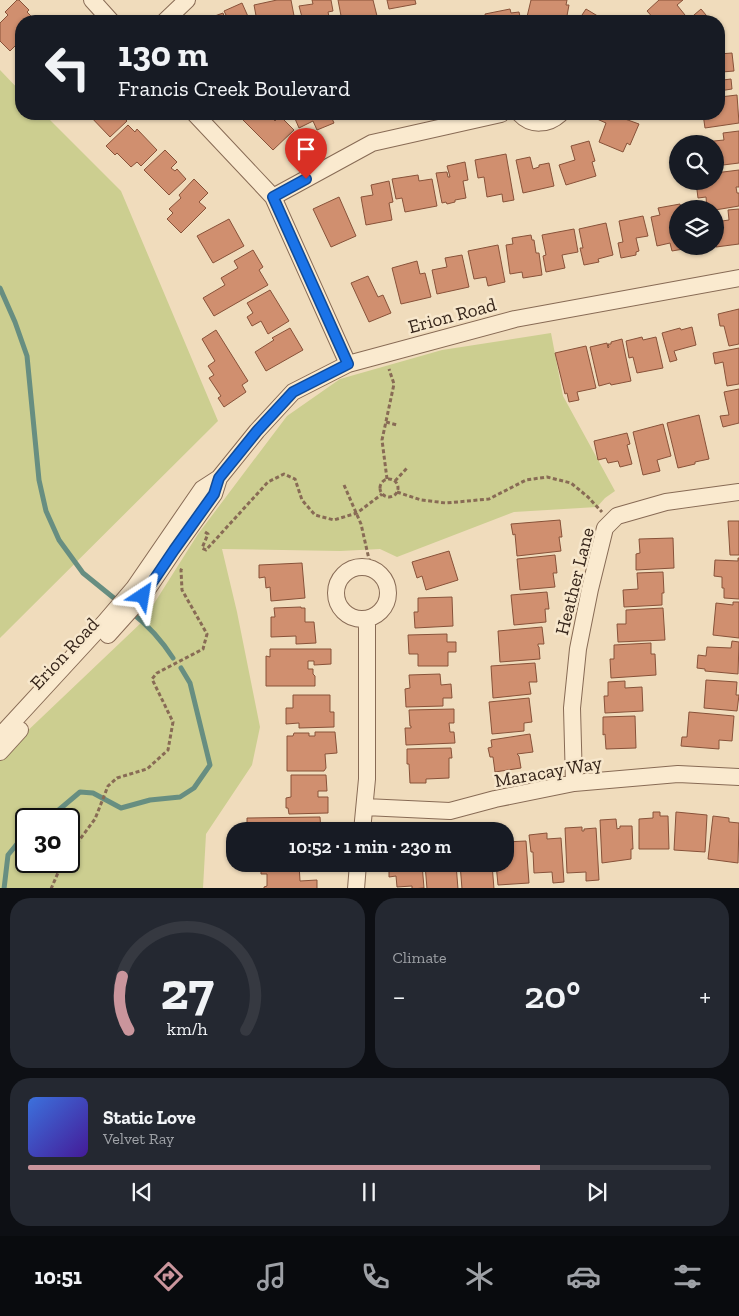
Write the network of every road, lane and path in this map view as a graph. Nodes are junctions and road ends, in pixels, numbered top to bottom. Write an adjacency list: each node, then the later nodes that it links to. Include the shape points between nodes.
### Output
1 (92, 0): 3 (street)
2 (187, 0): 4 (street)
3 (106, 15)
4 (171, 15)
5 (202, 120): 9 (street)
6 (474, 120): 9 (street, via 372,143)
7 (529, 120): 8 (street, via 538,123)
8 (551, 120)
9 (273, 197): 12 (street)
10 (739, 278): 11 (street, Erion Road, via 515,319)
11 (385, 354): 12 (street, Erion Road); 13 (path, via 394,384)
12 (348, 364): 28 (street, Erion Road, via 293,392 219,478 202,489 139,592)
13 (386, 422): 14 (path); 16 (path, via 382,440)
14 (397, 425)
15 (407, 468): 17 (path)
16 (387, 479): 17 (path); 21 (path, via 380,485)
17 (395, 481): 19 (path)
18 (344, 485): 22 (path)
19 (397, 492): 21 (path, via 391,496); 23 (path, via 421,500 446,503 488,499 526,480 547,477 571,483)
20 (739, 492): 23 (street, Heather Lane, via 666,502 618,516)
21 (382, 494): 22 (path)
22 (357, 513): 24 (path, via 334,520 315,515 302,500 295,479 284,474 268,482 206,550 202,548 208,534 204,532); 26 (path)
23 (610, 523): 32 (street, Heather Lane, via 605,528 578,649 572,708)
24 (200, 539)
25 (186, 562): 35 (path, via 181,570 182,590 207,634 203,649 157,673 152,679 174,722 168,750 147,769 117,778 108,786 95,819)
26 (371, 568): 27 (street, via 385,579 389,596 382,611); 27 (street, via 354,568 346,572 340,579 336,596 343,612 358,620)
27 (367, 620): 33 (street)
28 (109, 626): 29 (street, Erion Road); 30 (street, Erion Road)
29 (0, 736)
30 (0, 752)
31 (739, 777): 32 (street, Maracay Way, via 678,774)
32 (574, 784): 33 (street, Maracay Way, via 450,811)
33 (365, 807): 34 (street)
34 (363, 822)
35 (80, 839)
36 (357, 872): 39 (street)
37 (58, 873): 38 (path)
38 (51, 888)
39 (356, 888)

